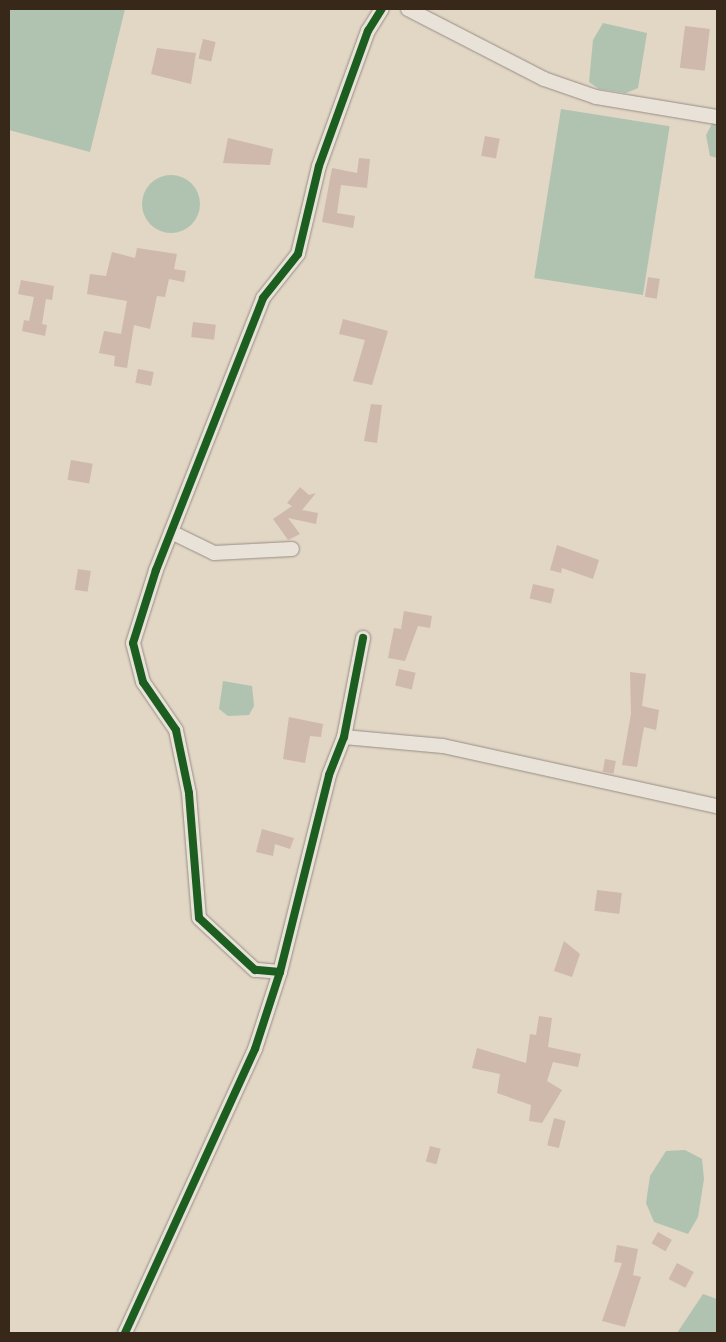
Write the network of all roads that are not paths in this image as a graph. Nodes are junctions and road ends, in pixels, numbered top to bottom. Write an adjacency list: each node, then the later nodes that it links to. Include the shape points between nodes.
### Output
1 (382, 9): 4 (street, via 368,31 319,166 298,254 263,298)
2 (408, 9): 3 (street, via 544,80 596,97)
3 (717, 117)
4 (171, 532): 5 (street, via 214,554); 9 (street, via 133,643 143,682 176,730 189,794 199,918 255,970)
5 (292, 548)
6 (363, 638): 7 (street)
7 (344, 737): 8 (street, via 443,746); 9 (street, via 328,775)
8 (717, 806)
9 (280, 972): 10 (street, via 255,1049)
10 (125, 1333)

